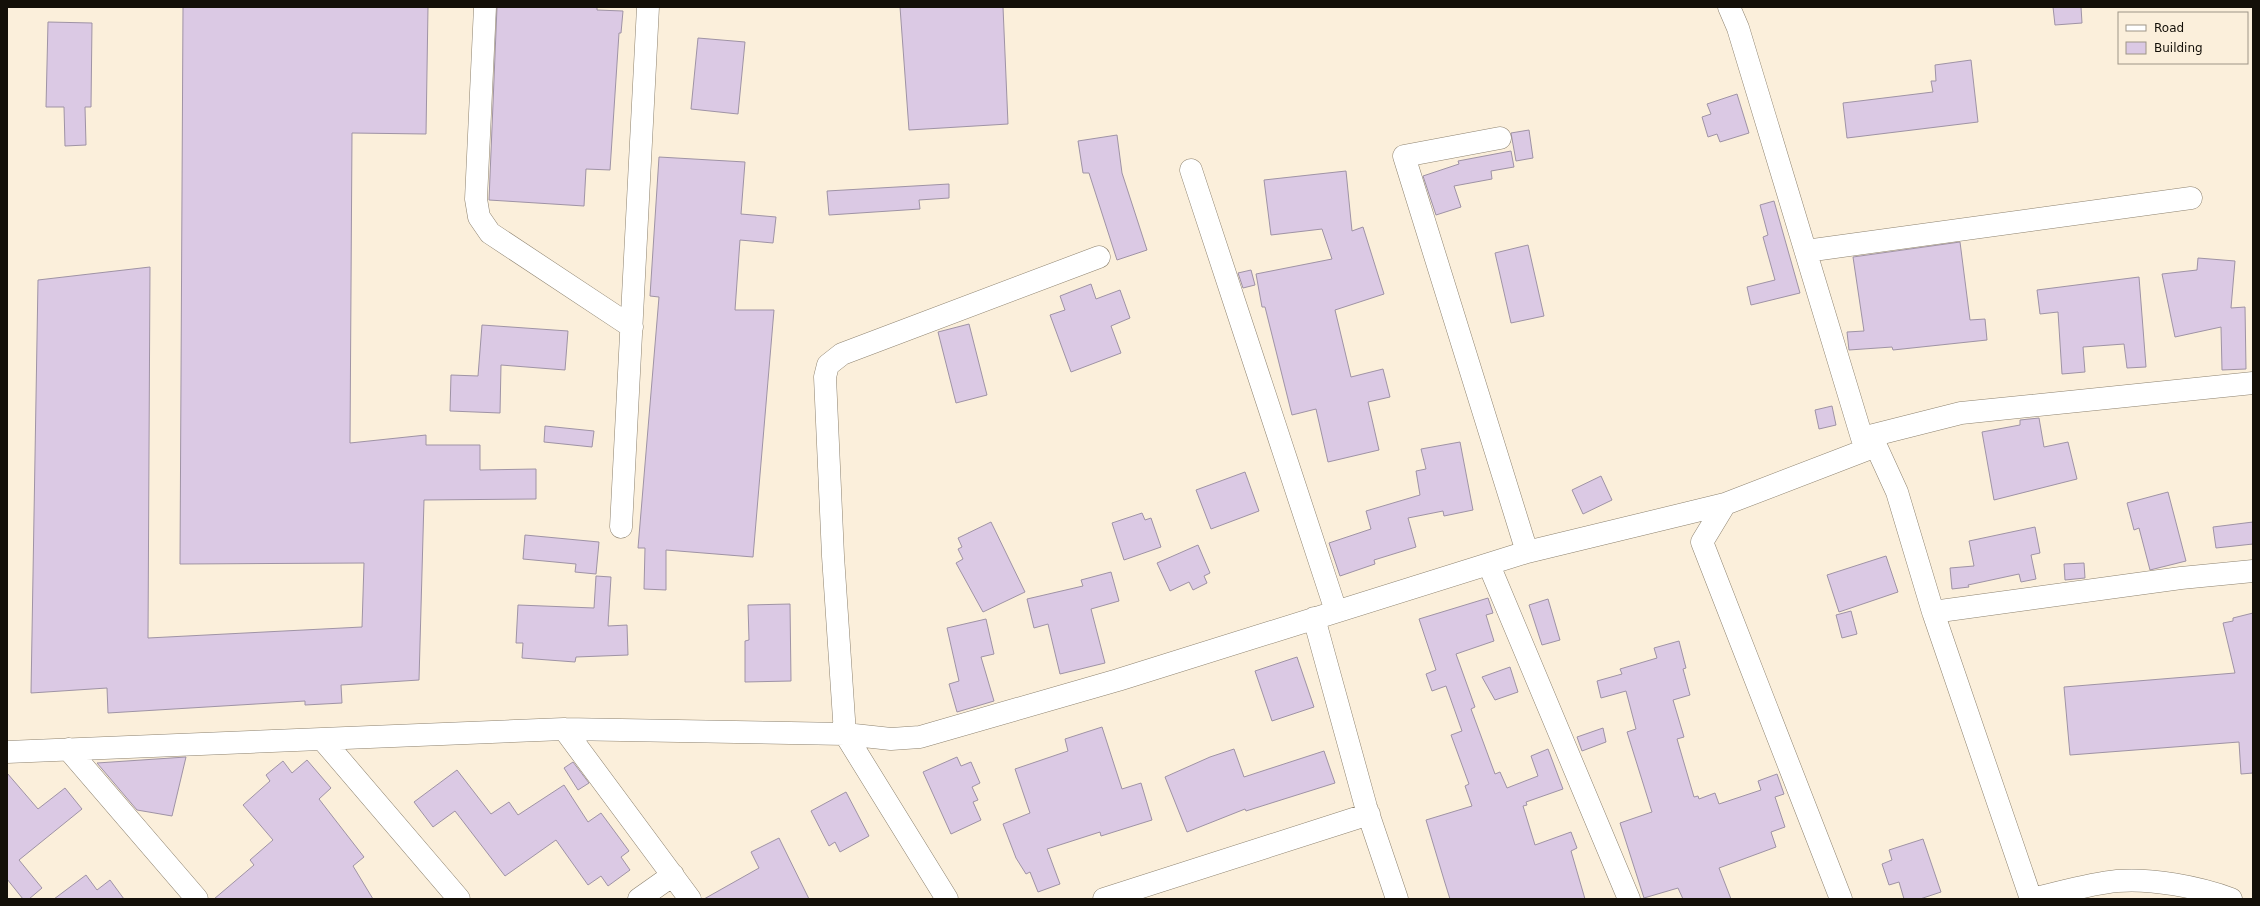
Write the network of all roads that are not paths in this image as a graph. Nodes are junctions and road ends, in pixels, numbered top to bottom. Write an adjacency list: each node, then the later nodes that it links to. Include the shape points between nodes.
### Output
1 (484, 7): 9 (street, via 476,199 479,217 490,233)
2 (648, 7): 9 (street)
3 (1729, 7): 7 (street, via 1738,28)
4 (1500, 138): 14 (street, via 1404,156)
5 (1191, 170): 17 (street)
6 (2192, 198): 7 (street)
7 (1806, 251): 11 (street)
8 (1099, 256): 21 (street, via 842,354 828,365 825,377 833,556)
9 (632, 327): 13 (street)
10 (2253, 383): 11 (street, via 1961,413)
11 (1869, 442): 12 (street); 18 (street, via 1897,492)
12 (1725, 504): 14 (street); 36 (street, via 1702,542)
13 (622, 527)
14 (1527, 552): 15 (street)
15 (1489, 565): 17 (street); 35 (street)
16 (2253, 571): 18 (street, via 2181,578)
17 (1336, 611): 19 (street)
18 (1933, 612): 37 (street)
19 (1314, 618): 21 (street, via 1118,680 920,737 891,739); 25 (street)
20 (564, 729): 21 (street); 22 (street); 26 (street)
21 (845, 734): 32 (street)
22 (323, 740): 23 (street); 29 (street)
23 (68, 749): 24 (street); 28 (street)
24 (7, 752)
25 (1368, 814): 33 (street); 34 (street)
26 (673, 875): 30 (street); 31 (street)
27 (2222, 897): 37 (street, via 2162,883 2118,881)
28 (197, 899)
29 (459, 899)
30 (639, 899)
31 (690, 899)
32 (947, 899)
33 (1104, 899)
34 (1397, 899)
35 (1629, 899)
36 (1841, 899)
37 (2031, 899)

